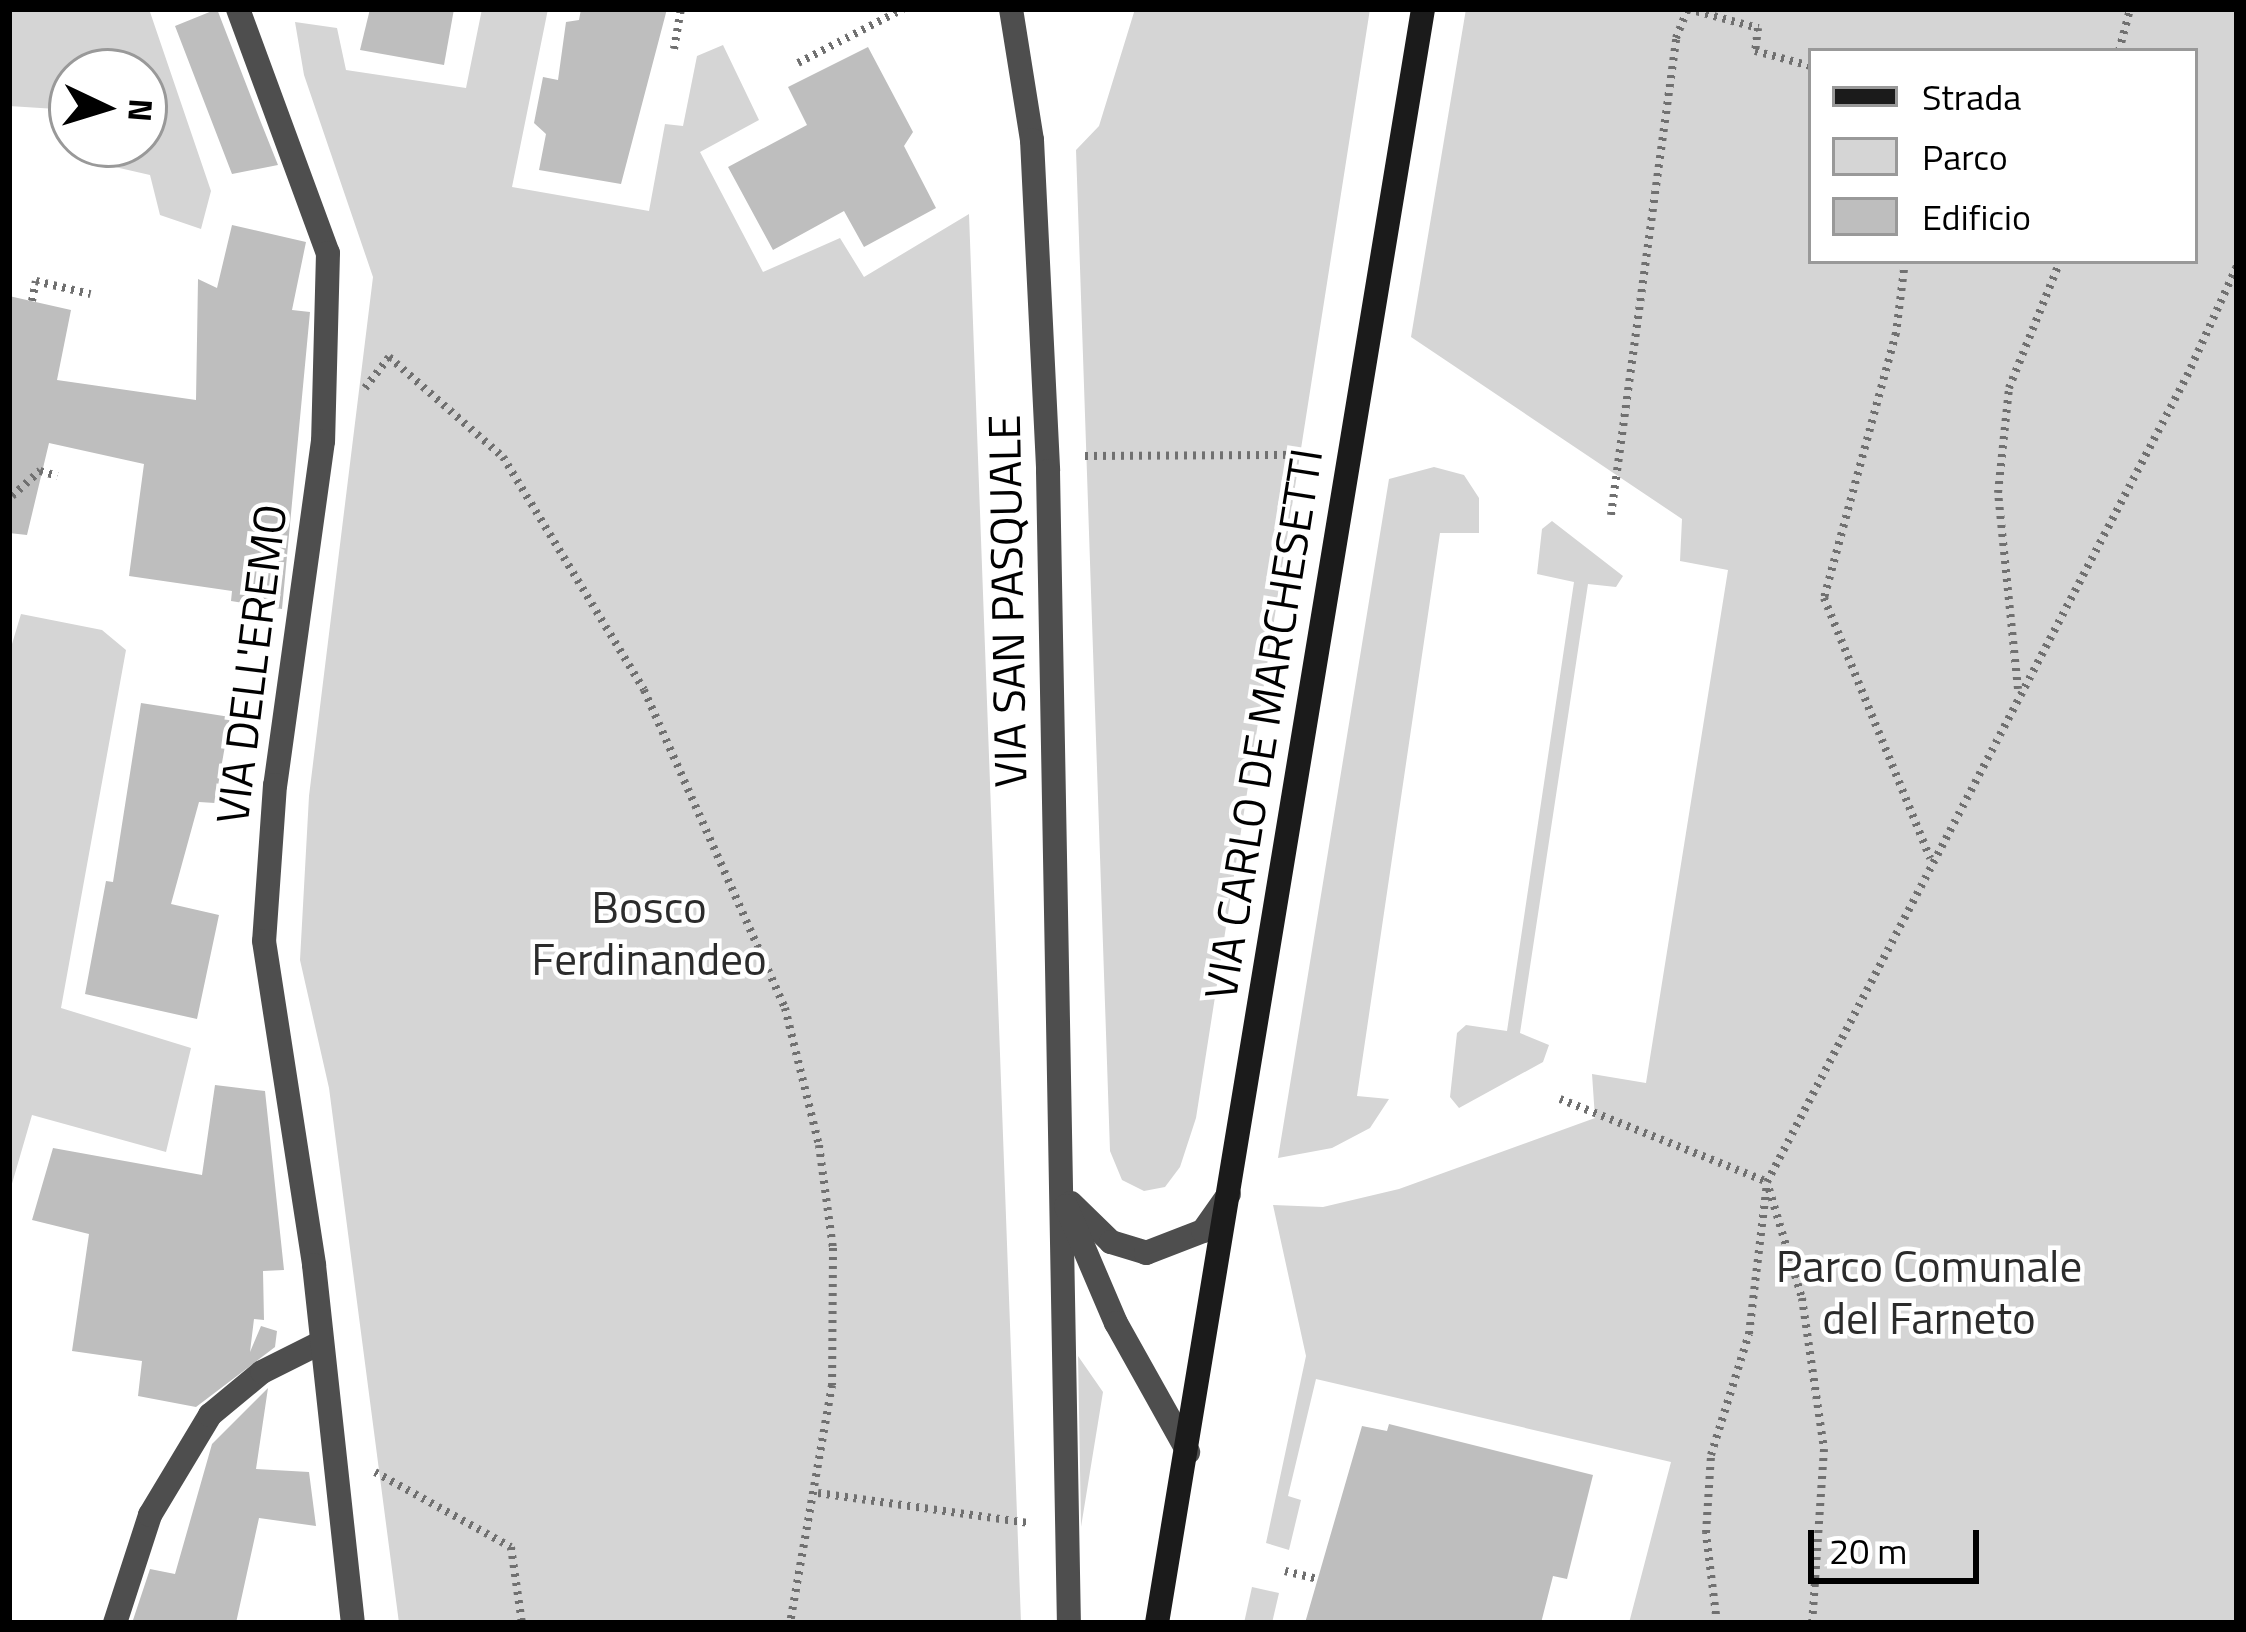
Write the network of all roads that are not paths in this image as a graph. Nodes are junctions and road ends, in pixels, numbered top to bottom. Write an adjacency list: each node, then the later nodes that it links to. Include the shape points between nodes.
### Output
1 (238, 9): 6 (street, VIA DELL'EREMO, via 328,253 323,441 274,784 264,941)
2 (1011, 9): 4 (street, VIA SAN PASQUALE, via 1032,140 1048,471)
3 (1423, 9): 5 (main road, VIA CARLO DE MARCHESETTI)
4 (1060, 1192): 5 (street, via 1111,1242 1138,1253 1203,1231); 7 (street, via 1116,1323); 10 (street, VIA SAN PASQUALE)
5 (1230, 1192): 7 (main road, VIA CARLO DE MARCHESETTI)
6 (322, 1342): 8 (street, via 262,1372 210,1415 150,1515); 9 (street, VIA DELL'EREMO)
7 (1188, 1452): 11 (main road, VIA CARLO DE MARCHESETTI)
8 (115, 1623)
9 (353, 1623)
10 (1069, 1623)
11 (1157, 1623)

